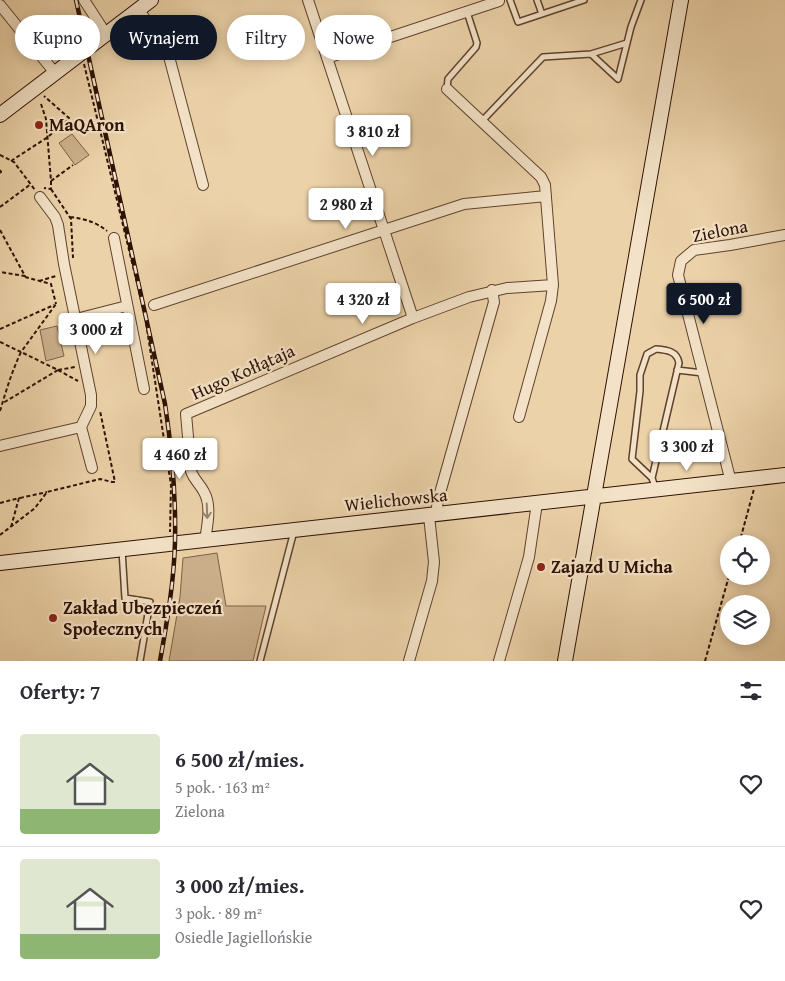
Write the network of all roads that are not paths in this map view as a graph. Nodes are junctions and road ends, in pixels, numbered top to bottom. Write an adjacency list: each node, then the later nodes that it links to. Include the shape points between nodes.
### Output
1 (84, 0): 15 (street)
2 (151, 0): 11 (street)
3 (510, 0): 13 (lane, via 518,22)
4 (537, 0): 13 (lane)
5 (584, 0): 13 (lane)
6 (641, 0): 17 (lane)
7 (681, 0): 46 (street)
8 (311, 1): 14 (street)
9 (499, 1): 12 (street)
10 (0, 5): 20 (street)
11 (138, 9): 15 (street); 24 (street, via 167,49)
12 (467, 12): 16 (street); 21 (lane, via 476,47 448,79)
13 (542, 14)
14 (315, 15)
15 (106, 34): 20 (street)
16 (392, 37)
17 (627, 43): 18 (lane); 18 (lane, via 618,79)
18 (591, 54): 23 (lane, via 543,57)
19 (328, 60): 27 (street)
20 (55, 72): 22 (street)
21 (447, 89): 23 (street)
22 (2, 110)
23 (482, 121): 25 (street, via 541,177)
24 (203, 185)
25 (546, 196): 27 (street, via 464,204); 30 (street)
26 (40, 197): 35 (street, via 58,225)
27 (384, 231): 32 (street); 34 (street)
28 (785, 235): 37 (street, Zielona, via 694,250 681,260 678,275)
29 (114, 238): 33 (street)
30 (552, 285): 31 (street, Hugo Kołłątaja); 39 (street, via 551,301)
31 (492, 290): 34 (street, Hugo Kołłątaja); 48 (street, via 494,302)
32 (154, 305)
33 (128, 306): 35 (street); 38 (street)
34 (413, 318): 50 (street, Hugo Kołłątaja, one-way to 50, via 186,414 191,471 207,501)
35 (76, 319): 40 (street, via 91,406)
36 (677, 370): 37 (lane); 45 (lane); 45 (lane, via 678,357 673,352 656,349 647,354 640,375 632,459)
37 (703, 373): 44 (street, Zielona)
38 (144, 389)
39 (518, 417)
40 (81, 427): 41 (street); 42 (street)
41 (0, 446)
42 (92, 468)
43 (785, 475): 44 (street, Wielichowska)
44 (731, 482): 45 (street, Wielichowska)
45 (654, 484): 46 (street, Wielichowska)
46 (593, 496): 47 (street, Wielichowska); 57 (street)
47 (538, 503): 48 (street, Wielichowska); 56 (street, via 529,557)
48 (433, 516): 49 (street, Wielichowska); 55 (street, via 432,582)
49 (294, 530): 50 (street, Wielichowska); 54 (lane)
50 (205, 541): 51 (street, Wielichowska)
51 (122, 550): 52 (street, Wielichowska); 53 (lane, via 125,598 150,602)
52 (4, 564)
53 (140, 661)
54 (260, 661)
55 (409, 661)
56 (499, 661)
57 (565, 661)

